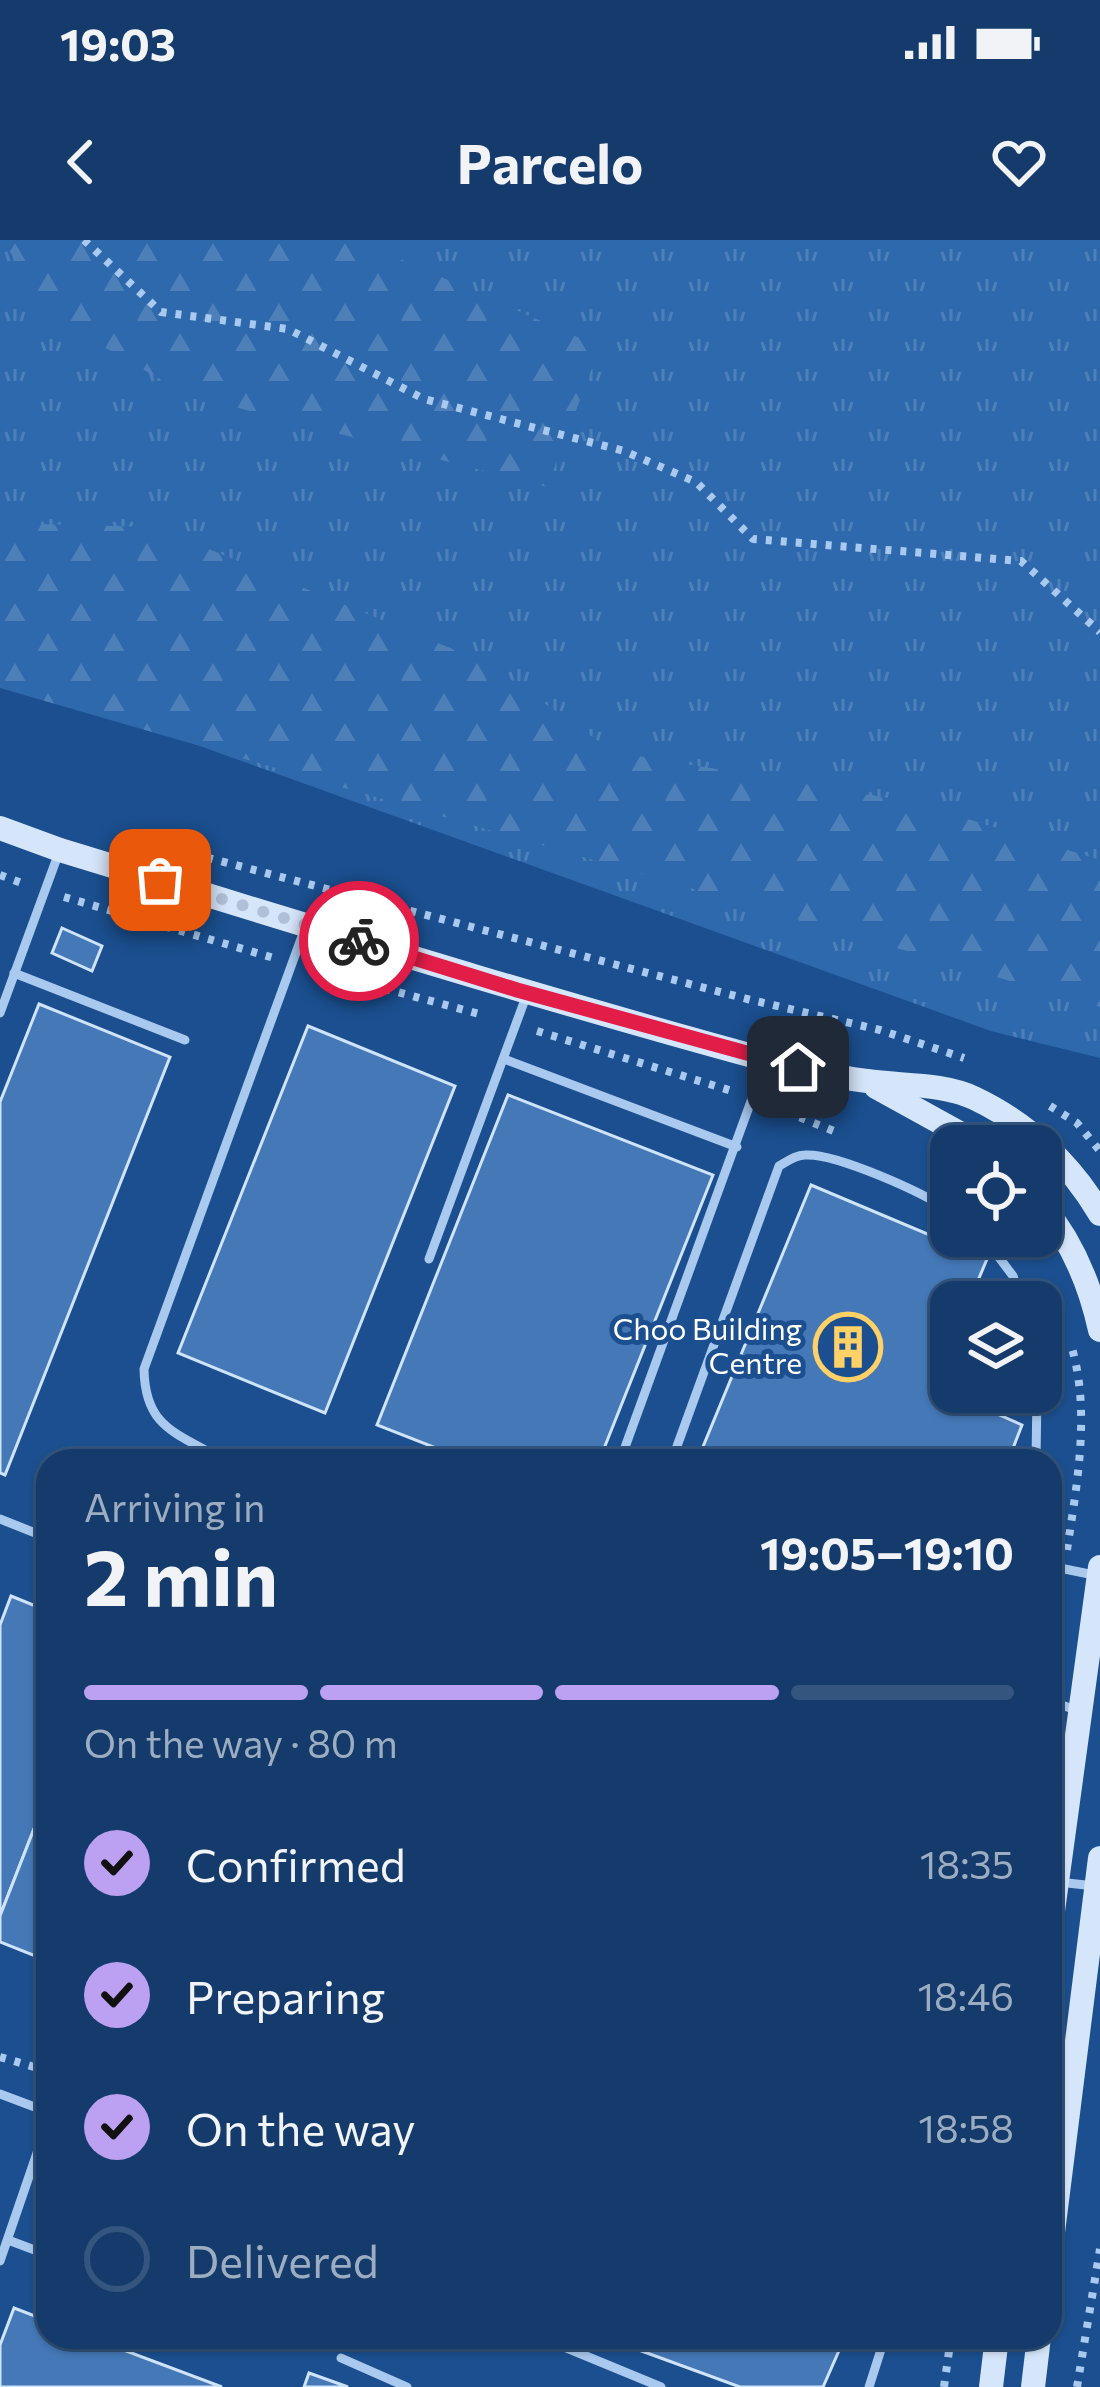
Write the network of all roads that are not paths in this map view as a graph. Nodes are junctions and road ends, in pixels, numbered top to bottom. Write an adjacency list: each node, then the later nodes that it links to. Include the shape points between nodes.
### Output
1 (0, 828): 2 (street)
2 (60, 850): 3 (street); 4 (lane)
3 (306, 925): 5 (street); 19 (lane, via 145,1369 145,1397 158,1423)
4 (14, 973): 6 (lane); 7 (lane)
5 (527, 993): 8 (lane); 9 (street)
6 (0, 1012)
7 (185, 1040)
8 (504, 1059): 12 (lane); 16 (lane)
9 (766, 1060): 10 (street); 12 (lane)
10 (863, 1081): 11 (street); 14 (street, via 970,1096 1010,1118 1050,1150)
11 (944, 1125)
12 (737, 1148): 20 (lane)
13 (930, 1197): 21 (lane, via 826,1156 799,1154 779,1166)
14 (1100, 1214)
15 (1062, 1232): 17 (street)
16 (429, 1259)
17 (1100, 1330)
18 (1037, 1413): 22 (lane)
19 (204, 1449)
20 (624, 1449)
21 (676, 1449)
22 (1036, 1449)
23 (0, 1519): 24 (lane)
24 (36, 1533)
25 (1100, 1567): 27 (street)
26 (1062, 1568): 27 (lane)
27 (1099, 1576): 29 (street)
28 (1062, 1705): 29 (lane)
29 (1081, 1711): 30 (street)
30 (1062, 1846)
31 (1100, 1858): 33 (street)
32 (1062, 1882): 33 (lane)
33 (1098, 1886): 37 (street)
34 (0, 2093): 35 (lane)
35 (36, 2111)
36 (36, 2154): 38 (lane)
37 (1062, 2164)
38 (8, 2240): 39 (lane); 40 (lane)
39 (36, 2250)
40 (0, 2261)
41 (569, 2349): 47 (lane)
42 (881, 2349): 48 (lane)
43 (996, 2349): 49 (street)
44 (1038, 2349): 50 (street)
45 (341, 2358): 46 (lane)
46 (407, 2387)
47 (661, 2387)
48 (869, 2387)
49 (991, 2387)
50 (1033, 2387)

